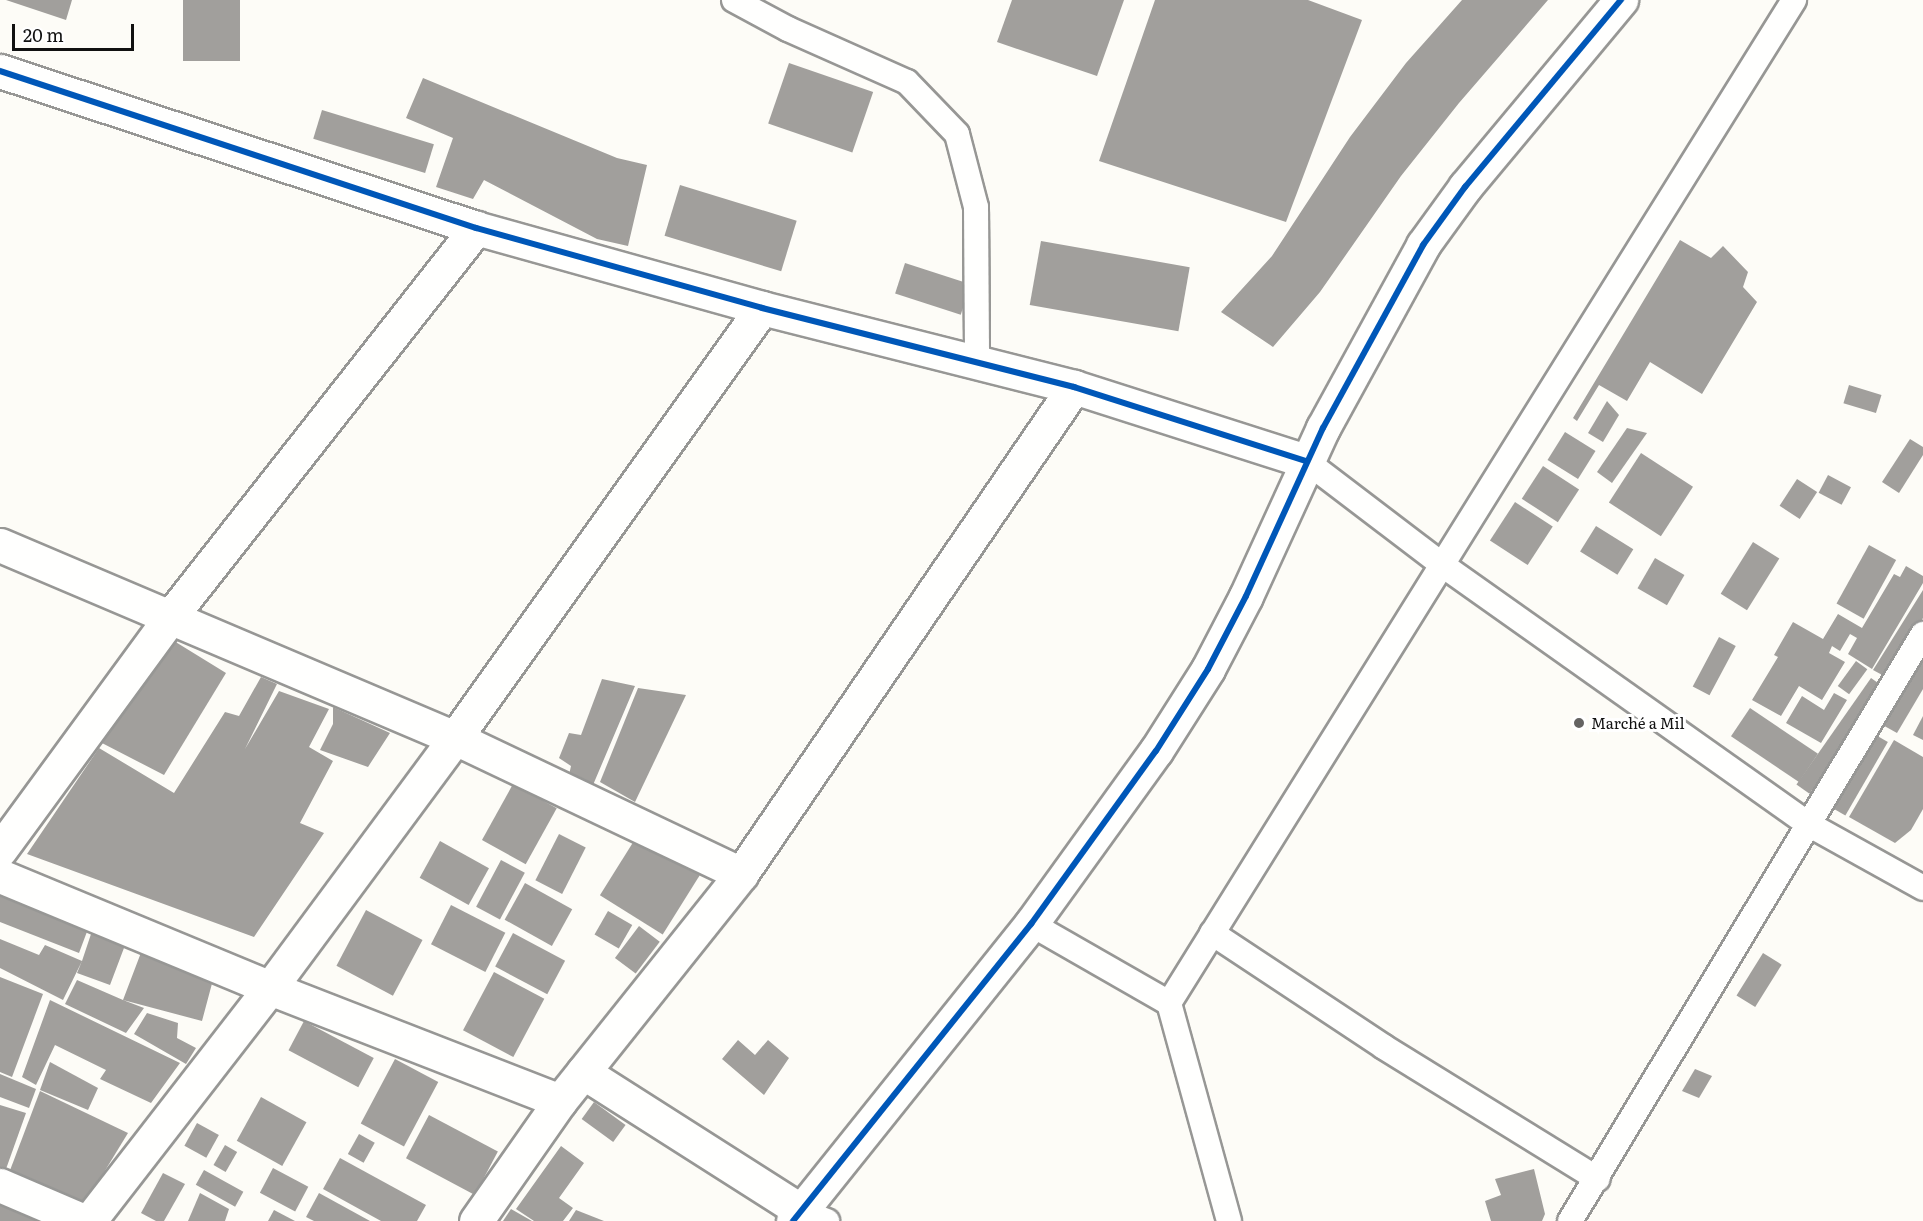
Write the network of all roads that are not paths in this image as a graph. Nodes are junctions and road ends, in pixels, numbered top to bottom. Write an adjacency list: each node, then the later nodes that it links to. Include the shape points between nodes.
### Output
1 (734, 0): 7 (lane, via 788,29 908,82 957,134 976,207)
2 (1621, 0): 9 (street, via 1444,213)
3 (1794, 0): 11 (lane)
4 (0, 71): 5 (street)
5 (476, 228): 6 (street); 12 (street)
6 (762, 308): 7 (street); 14 (street)
7 (977, 361): 8 (street)
8 (1074, 387): 9 (street); 17 (street)
9 (1306, 461): 11 (lane); 20 (street, via 1246,596 1208,669 1156,751)
10 (0, 545): 12 (street)
11 (1441, 564): 15 (lane); 21 (lane)
12 (171, 616): 14 (street); 16 (street)
13 (1923, 634): 15 (lane)
14 (455, 738): 17 (street); 22 (street)
15 (1810, 825): 19 (lane); 26 (lane)
16 (0, 850)
17 (741, 874): 24 (street)
18 (0, 876): 22 (street)
19 (1923, 888)
20 (1031, 924): 23 (lane); 28 (street)
21 (1212, 933): 23 (lane); 26 (lane, via 1384,1047)
22 (270, 988): 25 (street); 30 (street)
23 (1169, 1003): 32 (lane)
24 (583, 1072): 25 (street); 28 (street)
25 (560, 1101): 31 (street)
26 (1598, 1179): 33 (lane)
27 (0, 1185): 29 (street)
28 (807, 1218)
29 (84, 1221)
30 (89, 1221)
31 (476, 1221)
32 (1229, 1221)
33 (1570, 1221)

